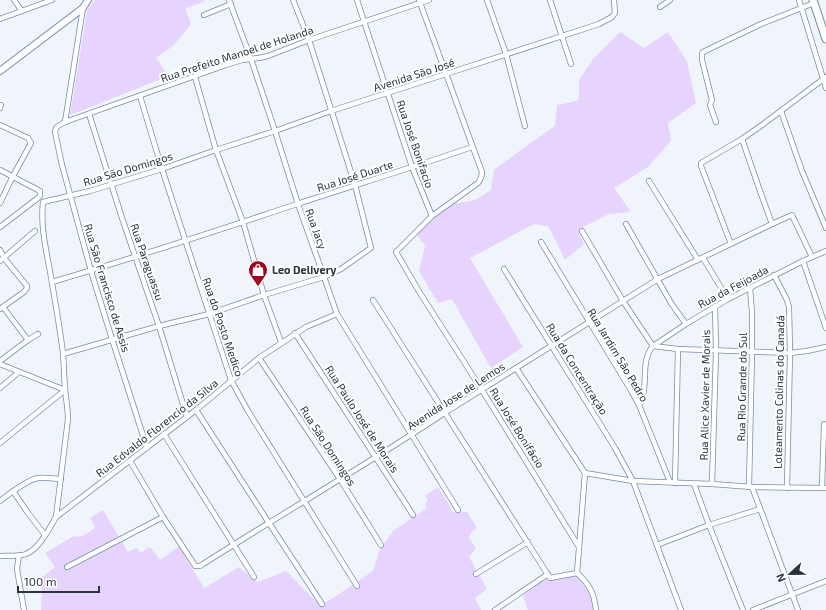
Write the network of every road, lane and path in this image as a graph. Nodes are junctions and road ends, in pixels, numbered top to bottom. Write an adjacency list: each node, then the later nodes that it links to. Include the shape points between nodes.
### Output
1 (14, 0): 18 (street)
2 (52, 0): 18 (street)
3 (88, 0): 16 (street)
4 (292, 0): 24 (street)
5 (357, 0): 21 (street, Rua José Bonifacio)
6 (429, 0): 13 (street, Rua Prefeito Manoel de Holanda)
7 (487, 0): 25 (street)
8 (550, 0): 22 (street)
9 (614, 0): 22 (street, Avenida São José, via 616,13 612,17)
10 (670, 0): 15 (street)
11 (799, 0): 17 (street)
12 (230, 2): 19 (street); 26 (street, Rua Jacy)
13 (419, 2): 21 (street, Rua Prefeito Manoel de Holanda); 29 (street)
14 (814, 2): 17 (street); 23 (main road)
15 (660, 7)
16 (83, 8): 28 (street); 38 (street)
17 (801, 9): 31 (street); 39 (street, via 760,24 705,50 702,60 712,100 710,105)
18 (22, 11): 20 (street)
19 (204, 15)
20 (0, 19)
21 (364, 22): 24 (street, Rua Prefeito Manoel de Holanda); 33 (street, Rua José Bonifacio)
22 (562, 36): 25 (street, Avenida São José); 27 (street)
23 (826, 39)
24 (308, 40): 26 (street, Rua Prefeito Manoel de Holanda, via 268,56); 35 (street)
25 (506, 54): 29 (street, Avenida São José); 41 (street)
26 (251, 59): 30 (street, Rua Prefeito Manoel de Holanda, via 235,62); 42 (street, Rua Jacy)
27 (571, 64)
28 (0, 71)
29 (446, 74): 33 (street, Avenida São José); 45 (street)
30 (195, 77): 34 (street, Rua Prefeito Manoel de Holanda); 46 (street)
31 (825, 78): 32 (street); 36 (street)
32 (826, 88)
33 (387, 92): 35 (street, Avenida São José); 47 (street, Rua José Bonifacio)
34 (140, 96): 37 (street, Rua Prefeito Manoel de Holanda); 48 (street, Rua do Posto Medico)
35 (331, 111): 42 (street, Avenida São José); 53 (street)
36 (781, 111): 44 (street); 62 (street, via 802,172)
37 (89, 114): 38 (street, Rua Prefeito Manoel de Holanda); 52 (street, Rua Paraguassu)
38 (65, 122): 43 (street, Rua Prefeito Manoel de Holanda, via 58,126)
39 (716, 122)
40 (0, 125): 50 (street, via 28,138 31,143)
41 (525, 126)
42 (275, 131): 46 (street, Avenida São José); 56 (street, Rua Jacy)
43 (55, 132): 54 (street, Rua São Francisco de Assis)
44 (742, 139): 60 (street); 67 (street, via 701,163)
45 (472, 147): 47 (street, Rua José Duarte); 57 (street, via 482,175 481,179)
46 (216, 150): 48 (street, Rua São Domingos); 58 (street)
47 (412, 167): 53 (street, Rua José Duarte); 57 (street, Rua José Bonifacio)
48 (162, 169): 52 (street, Rua São Domingos); 65 (street, Rua do Posto Medico)
49 (0, 170): 50 (street)
50 (13, 176): 55 (street); 61 (street, via 40,191 40,196)
51 (649, 180): 73 (street)
52 (112, 184): 54 (street, Rua São Domingos); 70 (street, Rua Paraguassu)
53 (355, 185): 56 (street, Rua José Duarte); 78 (street, via 371,248 341,269)
54 (70, 195): 76 (street, Rua São Francisco de Assis); 80 (street, Rua São Domingos, via 43,202 42,223)
55 (0, 204)
56 (298, 204): 58 (street, Rua José Duarte); 78 (street, Rua Jacy)
57 (432, 216): 115 (street, Rua José Bonifácio, via 396,252)
58 (243, 222): 65 (street, Rua José Duarte); 82 (street)
59 (626, 224): 79 (street)
60 (772, 224): 67 (street); 71 (street, via 792,216)
61 (0, 228)
62 (826, 228)
63 (35, 231): 72 (street)
64 (582, 231): 85 (street)
65 (186, 241): 70 (street, Rua José Duarte); 88 (street, Rua do Posto Medico)
66 (541, 242): 90 (street, Rua Jardim São Pedro)
67 (731, 244): 73 (street, Avenida Jose de Lemos)
68 (0, 250): 72 (street)
69 (826, 251): 71 (street, Rua da Feijoada)
70 (136, 257): 76 (street); 92 (street, Rua Paraguassu)
71 (812, 257): 74 (street, Rua da Feijoada)
72 (2, 259): 87 (street, via 27,288)
73 (700, 259): 79 (street, Avenida Jose de Lemos); 83 (street)
74 (803, 261): 77 (street, Rua da Feijoada); 93 (street)
75 (504, 269): 99 (street, Rua da Concentração)
76 (91, 271): 80 (street); 96 (street, Rua São Francisco de Assis)
77 (774, 275): 81 (street, Rua da Feijoada); 105 (street, Loteamento Colinas do Canadá, via 789,307)
78 (324, 277): 82 (street); 89 (street, Rua Jacy)
79 (658, 279): 85 (street, Avenida Jose de Lemos); 91 (street)
80 (52, 282): 106 (street)
81 (750, 288): 83 (street, Rua da Feijoada); 104 (street, Rua Rio Grande do Sul)
82 (264, 295): 88 (street); 98 (street)
83 (728, 299): 86 (street, Rua da Feijoada)
84 (373, 300): 118 (street)
85 (623, 301): 90 (street, Avenida Jose de Lemos); 100 (street)
86 (715, 306): 91 (street, Rua da Feijoada); 103 (street, Rua Alice Xavier de Morais)
87 (2, 308): 97 (street)
88 (209, 314): 92 (street); 112 (street, Rua do Posto Medico)
89 (336, 314): 95 (street, Rua Edvaldo Florencio da Silva, via 306,326); 122 (street, Rua Jacy)
90 (589, 323): 99 (street, Avenida Jose de Lemos); 116 (street, Rua Jardim São Pedro)
91 (686, 324): 100 (street, Rua da Feijoada)
92 (159, 326): 96 (street); 119 (street, Rua Paraguassu)
93 (826, 328)
94 (38, 334): 97 (street)
95 (295, 334): 98 (street, Rua Edvaldo Florencio da Silva); 125 (street, Rua Paulo José de Morais)
96 (112, 339): 106 (street); 124 (street, Rua São Francisco de Assis)
97 (28, 340): 108 (street)
98 (281, 342): 107 (street, Rua Edvaldo Florencio da Silva)
99 (552, 346): 110 (street, Avenida Jose de Lemos); 130 (street, Rua da Concentração)
100 (653, 346): 102 (street); 116 (street, via 646,359 643,397)
101 (826, 348): 105 (street)
102 (678, 349): 103 (street); 131 (street)
103 (716, 351): 104 (street); 133 (street, Rua Alice Xavier de Morais)
104 (752, 352): 105 (street); 134 (street, Rua Rio Grande do Sul)
105 (790, 353): 135 (street, Loteamento Colinas do Canadá)
106 (63, 354): 114 (street)
107 (259, 358): 112 (street, Rua Edvaldo Florencio da Silva); 128 (street, Rua São Domingos)
108 (0, 361)
109 (0, 364): 111 (street)
110 (516, 368): 115 (street, Avenida Jose de Lemos); 127 (street)
111 (19, 372): 113 (street); 114 (street)
112 (231, 380): 117 (street, Rua Edvaldo Florencio da Silva); 139 (street, Rua do Posto Medico)
113 (0, 388)
114 (65, 390): 123 (street); 129 (street, via 68,420)
115 (482, 390): 118 (street, Avenida Jose de Lemos); 152 (street, Rua José Bonifácio)
116 (639, 405): 131 (street, Rua Jardim São Pedro)
117 (196, 410): 119 (street, Rua Edvaldo Florencio da Silva); 145 (street)
118 (446, 412): 122 (street, Avenida Jose de Lemos); 148 (street)
119 (187, 417): 121 (street, Rua Edvaldo Florencio da Silva)
120 (824, 424): 136 (street)
121 (164, 434): 124 (street, Rua Edvaldo Florencio da Silva); 149 (street)
122 (411, 435): 125 (street, Avenida Jose de Lemos); 141 (street, Rua Jacy)
123 (0, 443)
124 (148, 448): 126 (street, Rua Edvaldo Florencio da Silva)
125 (376, 457): 128 (street, Avenida Jose de Lemos); 142 (street, Rua Paulo José de Morais)
126 (130, 461): 143 (street); 144 (street, Rua Edvaldo Florencio da Silva)
127 (585, 473): 130 (street); 152 (street)
128 (340, 479): 139 (street, Avenida Jose de Lemos); 150 (street, Rua São Domingos)
129 (61, 480): 137 (street, via 38,478); 144 (street)
130 (633, 481): 131 (street); 151 (street, Rua da Concentração)
131 (672, 482): 132 (street)
132 (694, 484): 133 (street); 146 (street)
133 (712, 484): 134 (street)
134 (750, 487): 135 (street); 140 (street)
135 (787, 488): 136 (street)
136 (824, 488)
137 (13, 491): 138 (street); 147 (street)
138 (0, 501)
139 (305, 501): 145 (street, Avenida Jose de Lemos); 161 (street, Rua do Posto Medico)
140 (760, 509): 146 (street); 162 (street)
141 (458, 510)
142 (413, 515)
143 (163, 517): 149 (street, Avenida Jose de Lemos, via 195,566 200,566); 155 (street)
144 (56, 518): 147 (street, Rua Edvaldo Florencio da Silva)
145 (269, 523): 149 (street, Avenida Jose de Lemos); 163 (street)
146 (709, 525): 151 (street); 168 (street)
147 (45, 535): 153 (street, Rua Edvaldo Florencio da Silva, via 31,551)
148 (528, 542): 157 (street); 158 (street)
149 (233, 545): 159 (street)
150 (381, 545)
151 (657, 545): 167 (street, Rua da Concentração)
152 (579, 547): 156 (street)
153 (19, 555): 154 (street); 164 (street, via 17,569)
154 (0, 556)
155 (67, 567)
156 (577, 573): 158 (street); 166 (street, via 589,587)
157 (476, 574)
158 (549, 576): 165 (street)
159 (254, 577)
160 (826, 581): 162 (street)
161 (357, 586)
162 (793, 595): 169 (street); 170 (street)
163 (322, 604)
164 (24, 610)
165 (495, 610)
166 (596, 610)
167 (681, 610)
168 (743, 610)
169 (753, 610)
170 (798, 610)

